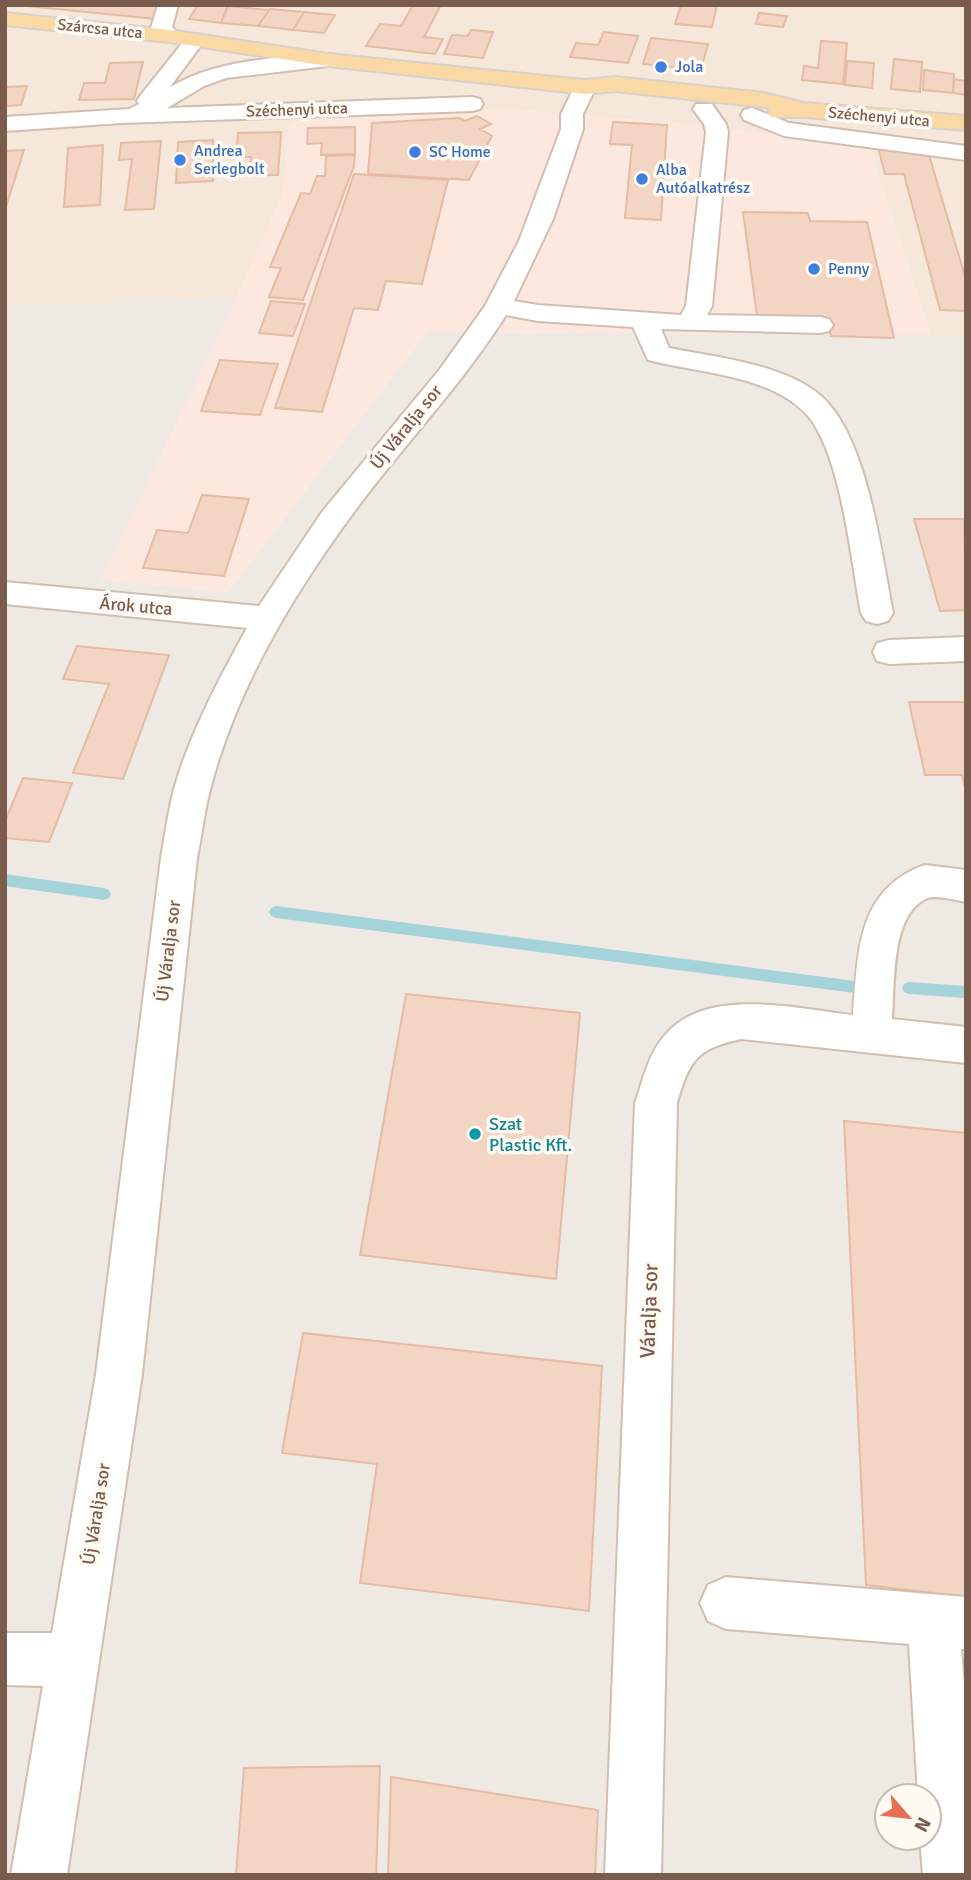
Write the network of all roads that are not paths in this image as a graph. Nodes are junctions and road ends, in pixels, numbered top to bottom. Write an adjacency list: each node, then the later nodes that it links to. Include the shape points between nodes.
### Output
1 (168, 5): 3 (street, via 161,28)
2 (5, 19): 3 (main road, Szárcsa utca)
3 (169, 37): 4 (main road, Szárcsa utca)
4 (195, 40): 5 (main road, Széchenyi utca); 9 (street, Széchenyi utca, via 144,106)
5 (328, 60): 6 (main road, Széchenyi utca); 9 (street, Széchenyi utca, via 219,74 191,83 154,107)
6 (585, 87): 8 (main road, Széchenyi utca, via 615,84 764,100); 10 (main road, Széchenyi utca, via 616,98); 14 (street, Új Váralja sor, via 582,115 572,129 538,229)
7 (472, 104): 9 (street, Széchenyi utca)
8 (804, 110): 10 (main road, Széchenyi utca); 12 (main road, Széchenyi utca)
9 (122, 116): 11 (street, Széchenyi utca)
10 (726, 117): 13 (street); 16 (street, via 699,306)
11 (5, 124)
12 (962, 124)
13 (966, 153)
14 (498, 306): 15 (street); 20 (street, Új Váralja sor, via 457,365 358,486)
15 (644, 321): 16 (street); 19 (street, via 658,354 769,381 811,402 828,420 842,450)
16 (690, 323): 17 (street)
17 (820, 326)
18 (5, 593): 20 (street, Árok utca)
19 (877, 613)
20 (267, 618): 29 (street, Új Váralja sor, via 221,709 194,783 179,858 119,1374)
21 (966, 649): 22 (street)
22 (889, 652)
23 (966, 886): 24 (street, via 925,881 902,895 892,909 879,937)
24 (871, 1034): 25 (street, Váralja sor); 31 (street, Váralja sor, via 741,1021 703,1029 680,1047 656,1103)
25 (966, 1045)
26 (726, 1603): 27 (street)
27 (949, 1622): 32 (street)
28 (5, 1659): 29 (street)
29 (72, 1660): 30 (street, Új Váralja sor)
30 (39, 1875)
31 (633, 1875)
32 (951, 1875)

